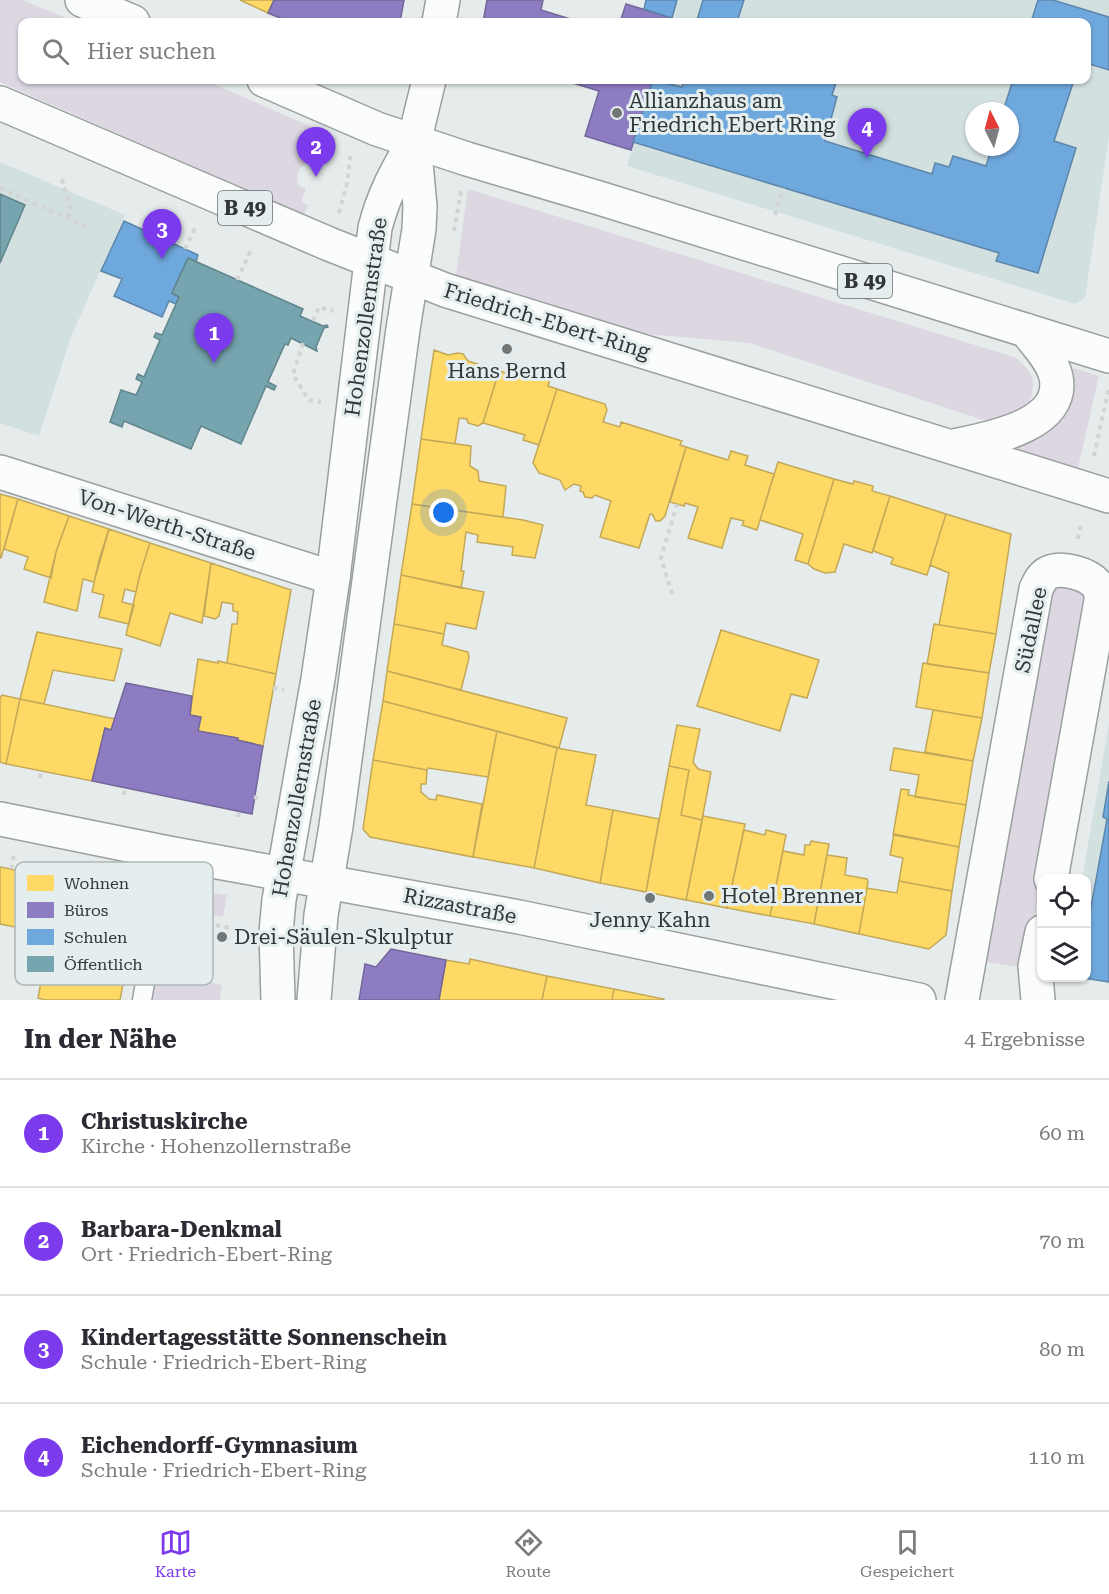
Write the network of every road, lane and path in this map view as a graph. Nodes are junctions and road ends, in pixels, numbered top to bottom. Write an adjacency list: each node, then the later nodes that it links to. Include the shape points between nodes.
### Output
1 (82, 0): 3 (street)
2 (443, 0): 4 (street)
3 (124, 18)
4 (440, 18)
5 (273, 84): 8 (street, B 49)
6 (428, 84): 8 (street)
7 (0, 103): 20 (street, Friedrich-Ebert-Ring / B 49)
8 (414, 142): 20 (street, Hohenzollernstraße, via 384,196); 21 (street, Hohenzollernstraße, via 420,206); 25 (street, B 49)
9 (352, 147): 15 (path)
10 (62, 179): 14 (path, via 71,210)
11 (0, 188): 14 (path)
12 (783, 188): 13 (path)
13 (775, 215)
14 (68, 218): 16 (path)
15 (337, 222)
16 (86, 226)
17 (196, 226): 18 (path)
18 (185, 249)
19 (251, 250): 22 (path)
20 (370, 261): 21 (street, Friedrich-Ebert-Ring / B 49); 35 (street, Hohenzollernstraße)
21 (412, 278): 30 (street, Friedrich-Ebert-Ring / B 49); 54 (street, Hohenzollernstraße)
22 (237, 280)
23 (340, 312): 24 (path, via 319,307)
24 (313, 321)
25 (1026, 330): 27 (street, B 49); 30 (street, via 1056,377 1052,401 1041,416 1023,428)
26 (303, 343): 29 (path, via 293,375 309,400)
27 (1109, 356)
28 (1109, 385): 31 (path)
29 (328, 404)
30 (953, 447): 33 (street, Friedrich-Ebert-Ring / B 49)
31 (1092, 463)
32 (0, 472): 35 (street, Von-Werth-Straße)
33 (1109, 496)
34 (677, 504): 36 (path, via 661,558)
35 (333, 578): 52 (street, Hohenzollernstraße)
36 (672, 594)
37 (273, 688): 38 (path)
38 (284, 690)
39 (41, 771): 40 (path)
40 (39, 778)
41 (125, 788): 42 (path)
42 (124, 795)
43 (254, 797): 44 (path)
44 (263, 799)
45 (239, 811): 46 (path)
46 (238, 817)
47 (0, 819): 49 (street, Rizzastraße)
48 (15, 851): 51 (path)
49 (168, 853): 50 (lane); 52 (street, Rizzastraße)
50 (166, 862)
51 (11, 869)
52 (283, 874): 54 (street, Rizzastraße); 60 (street, Hohenzollernstraße, via 276,933)
53 (1052, 874): 63 (street, Südallee, via 1101,601 1100,591 1091,579 1060,571 1046,574 1036,589)
54 (327, 881): 61 (street, Hohenzollernstraße); 62 (street, Rizzastraße)
55 (213, 925): 56 (path)
56 (233, 928)
57 (1037, 955): 64 (street)
58 (145, 985): 59 (lane)
59 (142, 1000)
60 (278, 1000)
61 (314, 1000)
62 (919, 1000)
63 (962, 1000)
64 (1038, 1000)

